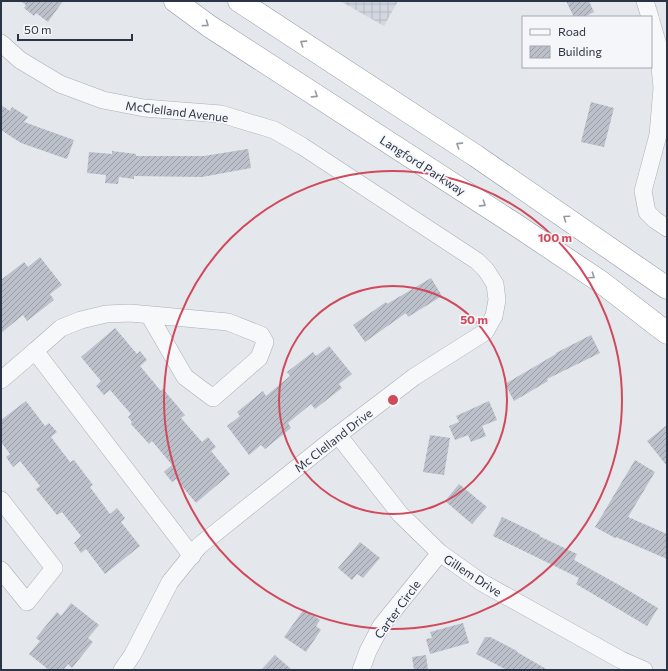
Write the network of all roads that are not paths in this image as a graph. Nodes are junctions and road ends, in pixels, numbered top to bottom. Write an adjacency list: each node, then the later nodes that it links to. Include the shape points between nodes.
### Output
1 (175, 1): 11 (highway, Langford Parkway, one-way to 11, via 209,26 601,282)
2 (239, 1): 9 (highway, one-way to 2, via 476,156)
3 (645, 1): 4 (street)
4 (650, 16)
5 (652, 24): 7 (street, via 658,45 662,88 658,135 643,191 647,212)
6 (1, 43): 8 (street, McClelland Avenue, via 20,60 60,84 103,100 144,108 221,114 274,130)
7 (667, 228)
8 (434, 233): 14 (street, Mc Clelland Drive, via 477,261 486,270 496,292 494,316 485,332 414,377)
9 (667, 288)
10 (149, 315): 10 (street, via 228,322 261,334 265,342 260,358 213,398 185,377); 12 (street, via 106,314 80,320 61,328)
11 (667, 333)
12 (35, 351): 13 (street); 17 (street)
13 (1, 380)
14 (338, 435): 16 (street, Gillem Drive, via 400,514); 17 (street, Mc Clelland Drive, via 200,546)
15 (1, 500): 18 (street, via 54,568 27,602)
16 (440, 553): 20 (street, Carter Circle, via 381,626); 21 (street, Gillem Drive, via 482,582 621,660)
17 (192, 556): 19 (street, Mc Clelland Drive, via 170,582)
18 (1, 570)
19 (122, 670)
20 (361, 670)
21 (644, 670)

